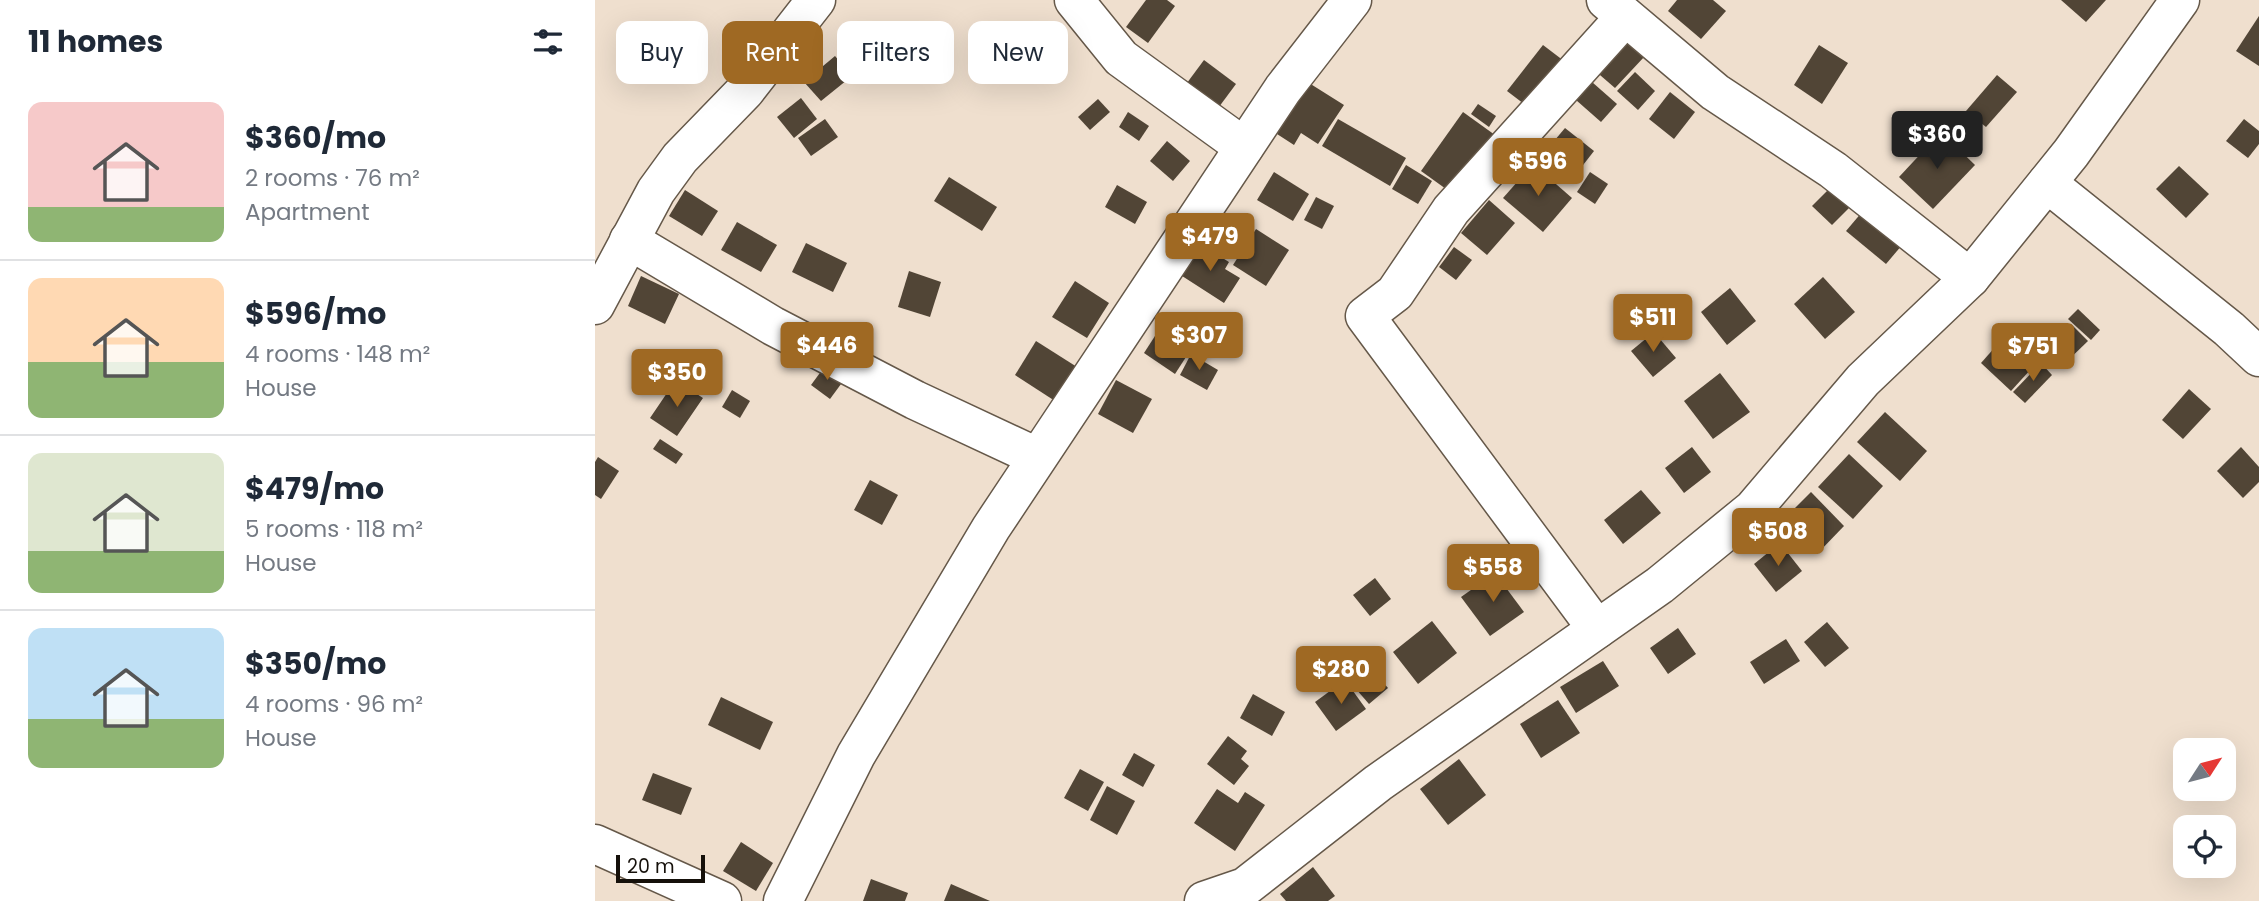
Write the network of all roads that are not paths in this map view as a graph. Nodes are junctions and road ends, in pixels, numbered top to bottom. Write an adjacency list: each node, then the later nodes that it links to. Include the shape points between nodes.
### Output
1 (816, 0): 8 (street, via 745,91 680,158)
2 (1074, 0): 6 (street, via 1121,58)
3 (1352, 0): 6 (street)
4 (2180, 0): 7 (street)
5 (1616, 8): 9 (street, via 1715,92 1833,170); 13 (street, via 1451,210 1395,293 1365,316)
6 (1244, 146): 12 (street)
7 (2047, 183): 9 (street); 11 (street)
8 (629, 240): 10 (street); 12 (street, via 773,326)
9 (1970, 278): 13 (street, via 1863,380 1753,509 1660,585)
10 (595, 305)
11 (2259, 357)
12 (1037, 457): 16 (street, via 856,755)
13 (1597, 629): 17 (street, via 1378,783 1245,887)
14 (595, 844): 15 (street)
15 (722, 901)
16 (783, 901)
17 (1205, 901)

